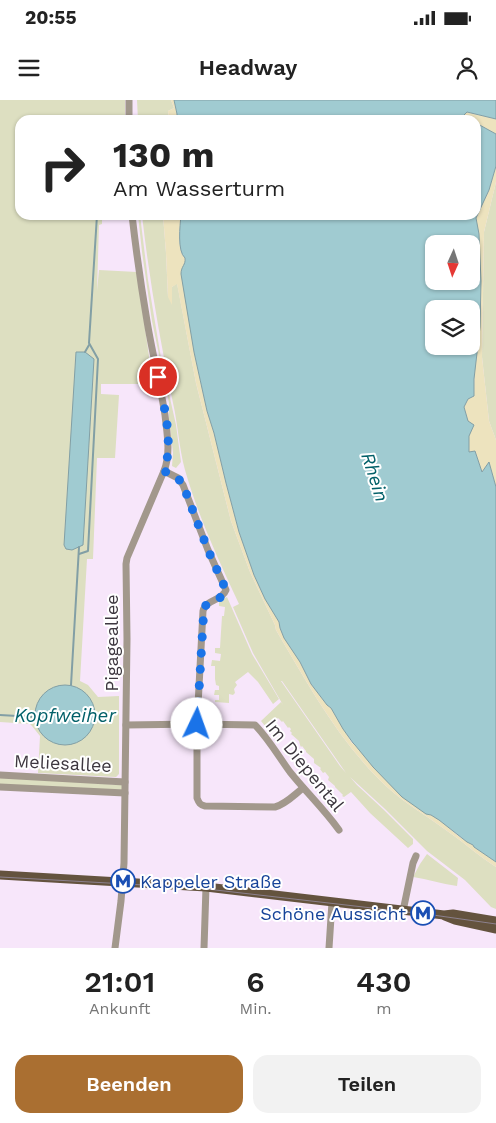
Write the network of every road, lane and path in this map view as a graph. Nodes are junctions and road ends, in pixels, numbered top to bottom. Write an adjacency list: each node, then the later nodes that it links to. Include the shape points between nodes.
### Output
1 (128, 100): 2 (street)
2 (129, 115)
3 (133, 220): 4 (street, Pigageallee, via 147,321 163,399 168,450)
4 (164, 471): 5 (street, via 178,478 183,485 226,593 204,607); 6 (street, Pigageallee, via 126,564)
5 (197, 724): 6 (street, Im Diepental); 10 (street, Im Diepental, via 255,724); 10 (street, via 197,798 200,805 275,807)
6 (126, 725): 8 (street, Pigageallee)
7 (0, 775): 8 (street, Meliesallee)
8 (125, 782): 11 (street, Pigageallee)
9 (0, 787): 11 (street, Meliesallee)
10 (303, 788): 12 (street, Im Diepental)
11 (125, 793): 15 (street, Pigageallee)
12 (339, 830)
13 (416, 856): 18 (street)
14 (0, 875): 15 (main road)
15 (123, 882): 16 (main road); 22 (street)
16 (206, 887): 17 (main road); 23 (street)
17 (332, 902): 18 (main road); 24 (street)
18 (403, 911): 19 (main road)
19 (444, 916): 20 (main road, via 453,914); 21 (main road)
20 (496, 921)
21 (496, 929)
22 (115, 948)
23 (204, 948)
24 (329, 948)

